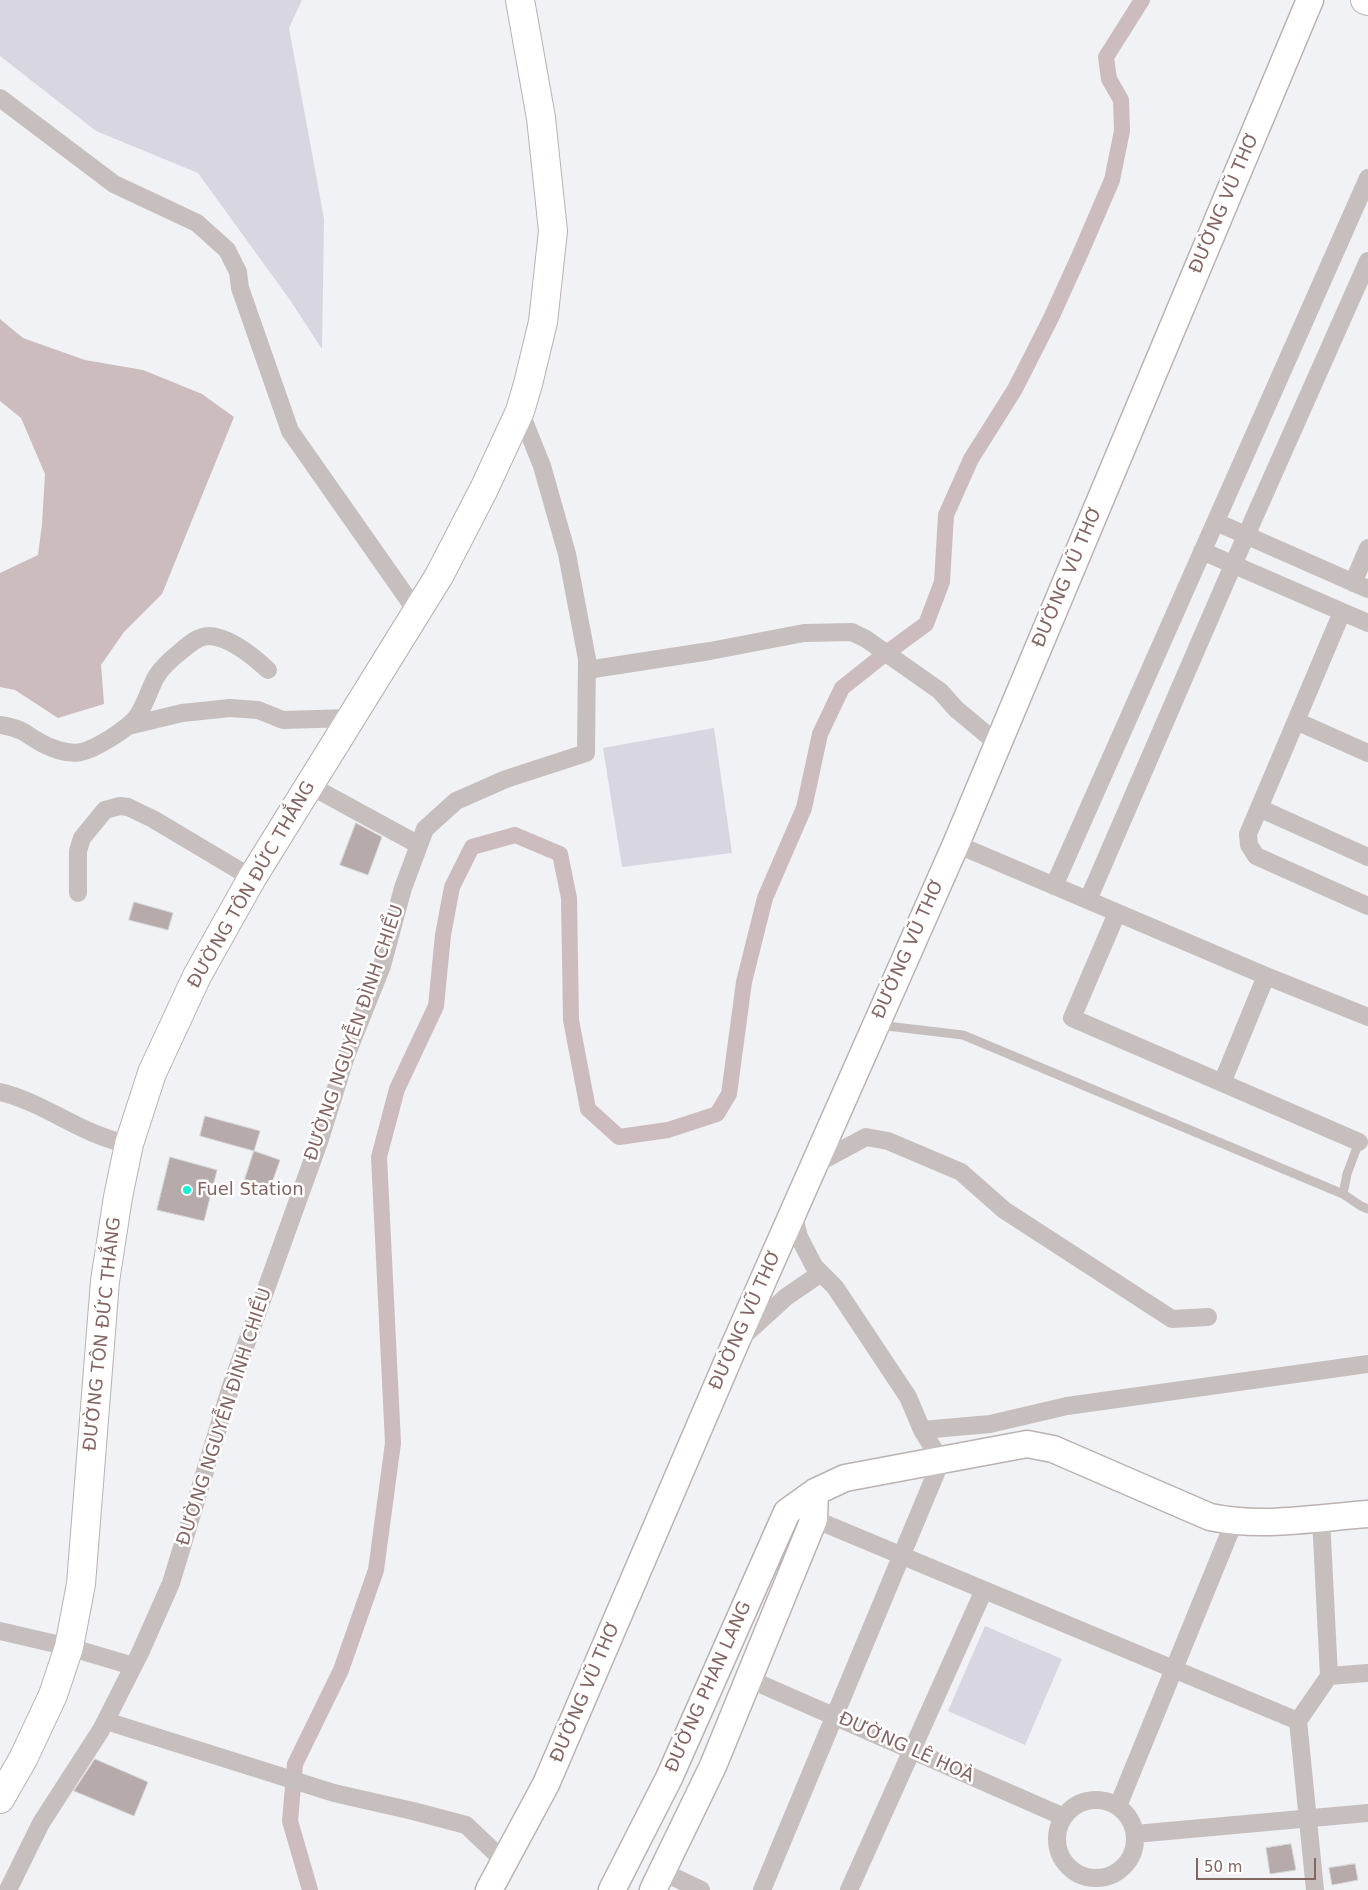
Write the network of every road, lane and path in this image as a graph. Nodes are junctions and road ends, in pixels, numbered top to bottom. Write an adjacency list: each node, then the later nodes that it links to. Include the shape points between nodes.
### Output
1 (520, 0): 6 (highway, ĐƯỜNG TÔN ĐỨC THẮNG, via 542,118 553,231 543,322)
2 (1310, 0): 22 (main road, ĐƯỜNG VŨ THƠ)
3 (0, 98): 13 (street, via 114,184 196,223 227,250 238,272 240,288 290,431)
4 (1368, 178): 7 (street)
5 (1368, 261): 8 (street)
6 (520, 411): 13 (highway, ĐƯỜNG TÔN ĐỨC THẮNG, via 440,576); 17 (street, ĐƯỜNG NGUYỄN ĐÌNH CHIỂU, via 542,466 567,554)
7 (1216, 522): 8 (street); 10 (street)
8 (1246, 535): 11 (street); 12 (street)
9 (1368, 548): 12 (street)
10 (1202, 551): 11 (street); 30 (street)
11 (1233, 565): 14 (street); 32 (street)
12 (1360, 586)
13 (417, 612): 18 (highway, ĐƯỜNG TÔN ĐỨC THẮNG)
14 (1342, 612): 15 (street); 19 (street)
15 (1368, 623)
16 (268, 670): 21 (street, via 254,657 224,640 209,636 196,640 157,675 136,717)
17 (587, 670): 22 (street, via 804,633 852,632 940,691); 27 (street, ĐƯỜNG NGUYỄN ĐÌNH CHIỂU, via 586,753 506,779 456,801 425,829)
18 (350, 718): 21 (street, via 283,720 258,710 230,708 182,713); 24 (highway, ĐƯỜNG TÔN ĐỨC THẮNG)
19 (1296, 721): 23 (street); 25 (street)
20 (0, 725): 21 (street, via 24,732 39,742 69,753 81,752)
21 (128, 726)
22 (998, 744): 26 (main road, ĐƯỜNG VŨ THƠ)
23 (1368, 753)
24 (309, 785): 27 (street); 29 (highway, ĐƯỜNG TÔN ĐỨC THẮNG)
25 (1259, 808): 28 (street); 33 (street, via 1248,834 1249,846 1256,856)
26 (956, 844): 30 (street); 37 (main road, ĐƯỜNG VŨ THƠ)
27 (420, 845): 61 (street, ĐƯỜNG NGUYỄN ĐÌNH CHIỂU, via 403,888 382,966 346,1056 319,1142 231,1386 171,1582)
28 (1368, 856)
29 (252, 878): 31 (street, via 153,820 120,806 105,810 82,838 78,850); 41 (highway, ĐƯỜNG TÔN ĐỨC THẮNG, via 197,976 152,1073)
30 (1054, 886): 32 (street)
31 (78, 893)
32 (1088, 900): 34 (street)
33 (1368, 906)
34 (1117, 913): 35 (street); 38 (street, via 1072,1018)
35 (1266, 976): 36 (street); 38 (street)
36 (1368, 1017)
37 (876, 1024): 42 (main road, ĐƯỜNG VŨ THƠ); 43 (lane, via 963,1035)
38 (1222, 1083): 40 (street)
39 (0, 1092): 41 (street, via 27,1101 112,1141)
40 (1359, 1142): 43 (lane)
41 (129, 1144): 60 (highway, ĐƯỜNG TÔN ĐỨC THẮNG, via 105,1281 81,1584)
42 (814, 1164): 45 (main road, ĐƯỜNG VŨ THƠ); 47 (street, via 866,1137 888,1141 960,1172 1004,1210 1172,1319)
43 (1343, 1194): 44 (lane)
44 (1368, 1209)
45 (793, 1213): 46 (street, via 799,1237); 48 (main road, ĐƯỜNG VŨ THƠ)
46 (821, 1273): 48 (street, via 786,1297); 50 (street, via 835,1287 908,1397)
47 (1208, 1317)
48 (735, 1344): 78 (main road, ĐƯỜNG VŨ THƠ, via 546,1784)
49 (1368, 1364): 50 (street, via 1067,1406 990,1424)
50 (922, 1430): 51 (street)
51 (941, 1461): 52 (main road, ĐƯỜNG PHAN LANG, via 845,1478); 56 (main road, ĐƯỜNG PHAN LANG, via 1027,1444 1053,1449 1210,1517); 57 (street)
52 (815, 1492): 55 (main road, ĐƯỜNG PHAN LANG); 62 (main road, ĐƯỜNG PHAN LANG, via 787,1512)
53 (1368, 1514): 54 (main road, ĐƯỜNG PHAN LANG)
54 (1321, 1518): 56 (main road, ĐƯỜNG PHAN LANG); 65 (street)
55 (814, 1519): 57 (street); 66 (main road, ĐƯỜNG PHAN LANG)
56 (1234, 1522): 63 (street)
57 (901, 1556): 58 (street); 67 (street)
58 (984, 1590): 63 (street); 70 (street)
59 (0, 1631): 60 (street)
60 (69, 1647): 61 (street); 71 (highway, ĐƯỜNG TÔN ĐỨC THẮNG, via 53,1695)
61 (133, 1666): 68 (street, ĐƯỜNG NGUYỄN ĐÌNH CHIỂU)
62 (718, 1667): 66 (main road); 77 (main road, ĐƯỜNG PHAN LANG, via 669,1778)
63 (1174, 1669): 69 (street); 72 (street)
64 (1368, 1673): 65 (street)
65 (1329, 1676): 69 (street)
66 (749, 1679): 67 (street, ĐƯỜNG LÊ HOÀ); 79 (main road, ĐƯỜNG PHAN LANG, via 713,1766)
67 (834, 1716): 70 (street, ĐƯỜNG LÊ HOÀ); 85 (street)
68 (106, 1721): 78 (street, via 334,1793 466,1825); 81 (street, ĐƯỜNG NGUYỄN ĐÌNH CHIỂU, via 41,1823)
69 (1298, 1722): 75 (street)
70 (912, 1751): 74 (street, ĐƯỜNG LÊ HOÀ); 86 (street)
71 (0, 1799)
72 (1118, 1806): 74 (street, via 1095,1800 1083,1802); 76 (street, via 1129,1818)
73 (1368, 1813): 75 (street)
74 (1064, 1817): 80 (street, via 1059,1829 1061,1854 1078,1873)
75 (1308, 1818): 76 (street); 87 (street)
76 (1135, 1834): 80 (street, via 1135,1846 1128,1861)
77 (628, 1858): 79 (main road); 83 (main road, ĐƯỜNG PHAN LANG)
78 (506, 1862): 82 (main road, ĐƯỜNG VŨ THƠ)
79 (658, 1881): 84 (street)
80 (1104, 1884)
81 (8, 1890)
82 (489, 1890)
83 (612, 1890)
84 (701, 1890)
85 (762, 1890)
86 (849, 1890)
87 (1315, 1890)

